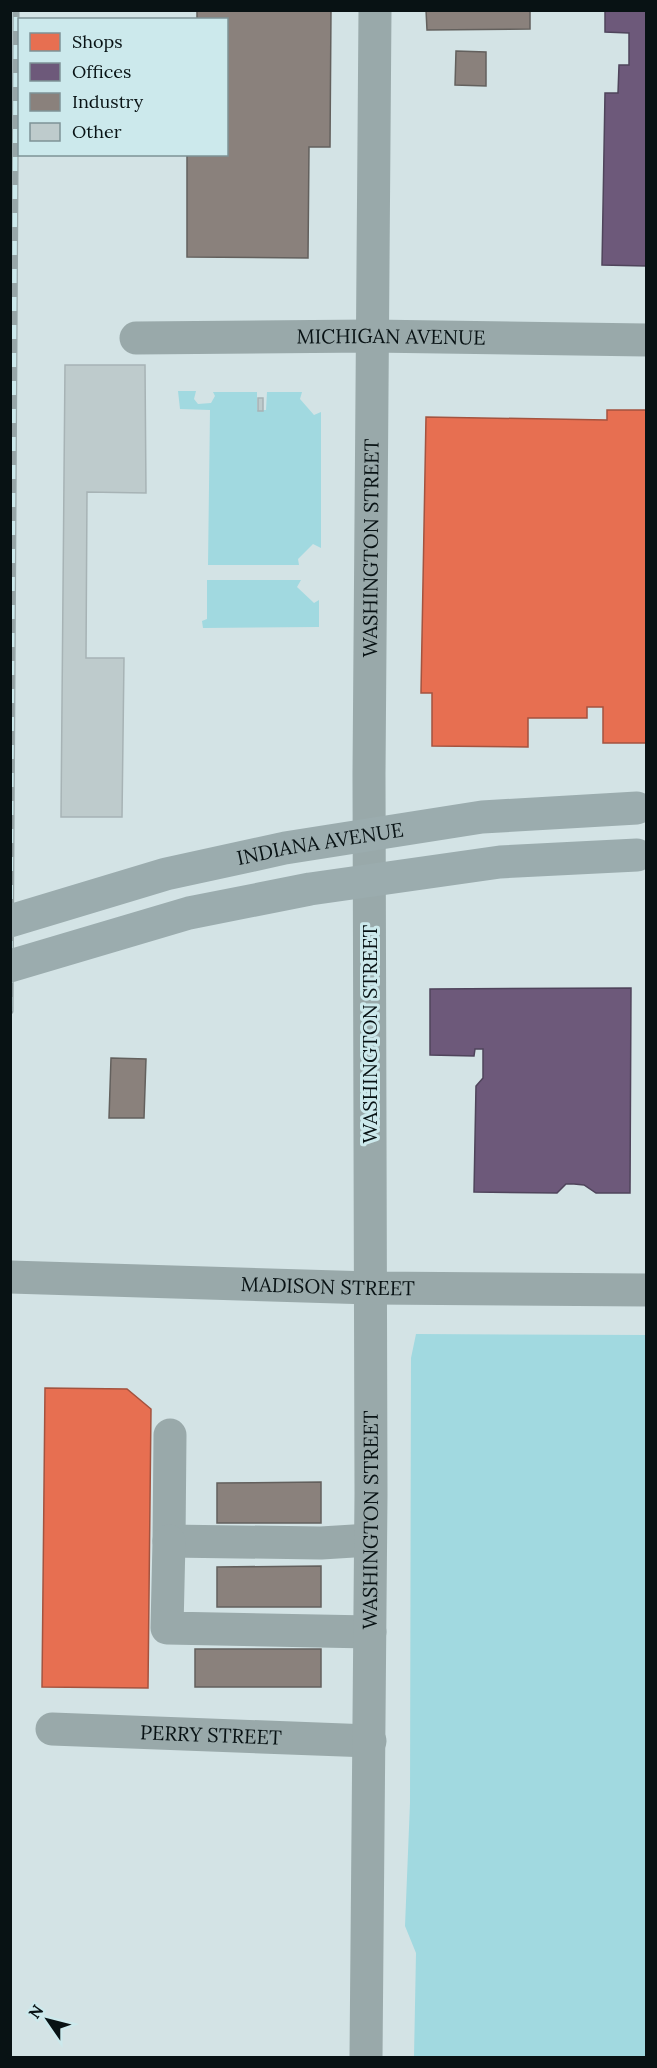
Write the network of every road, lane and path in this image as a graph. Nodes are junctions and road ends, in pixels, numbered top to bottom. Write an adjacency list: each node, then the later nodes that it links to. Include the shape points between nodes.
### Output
1 (375, 10): 2 (street, WASHINGTON STREET)
2 (371, 336): 3 (street, MICHIGAN AVENUE); 4 (street, MICHIGAN AVENUE); 10 (street, WASHINGTON STREET)
3 (136, 338)
4 (646, 340)
5 (637, 808): 7 (main road, INDIANA AVENUE, bridge, via 482,817 285,848 166,874)
6 (637, 855): 8 (main road, bridge, via 500,862 310,889 189,914)
7 (10, 921)
8 (10, 966)
9 (10, 1277): 10 (street, MADISON STREET)
10 (371, 1288): 11 (street, MADISON STREET); 13 (street, WASHINGTON STREET)
11 (646, 1290)
12 (170, 1435): 14 (street)
13 (370, 1540): 14 (street); 15 (street, WASHINGTON STREET)
14 (169, 1541): 15 (street, via 167,1628)
15 (370, 1632): 17 (street, WASHINGTON STREET)
16 (52, 1729): 17 (street, PERRY STREET)
17 (370, 1741): 18 (street, WASHINGTON STREET)
18 (366, 2058)

